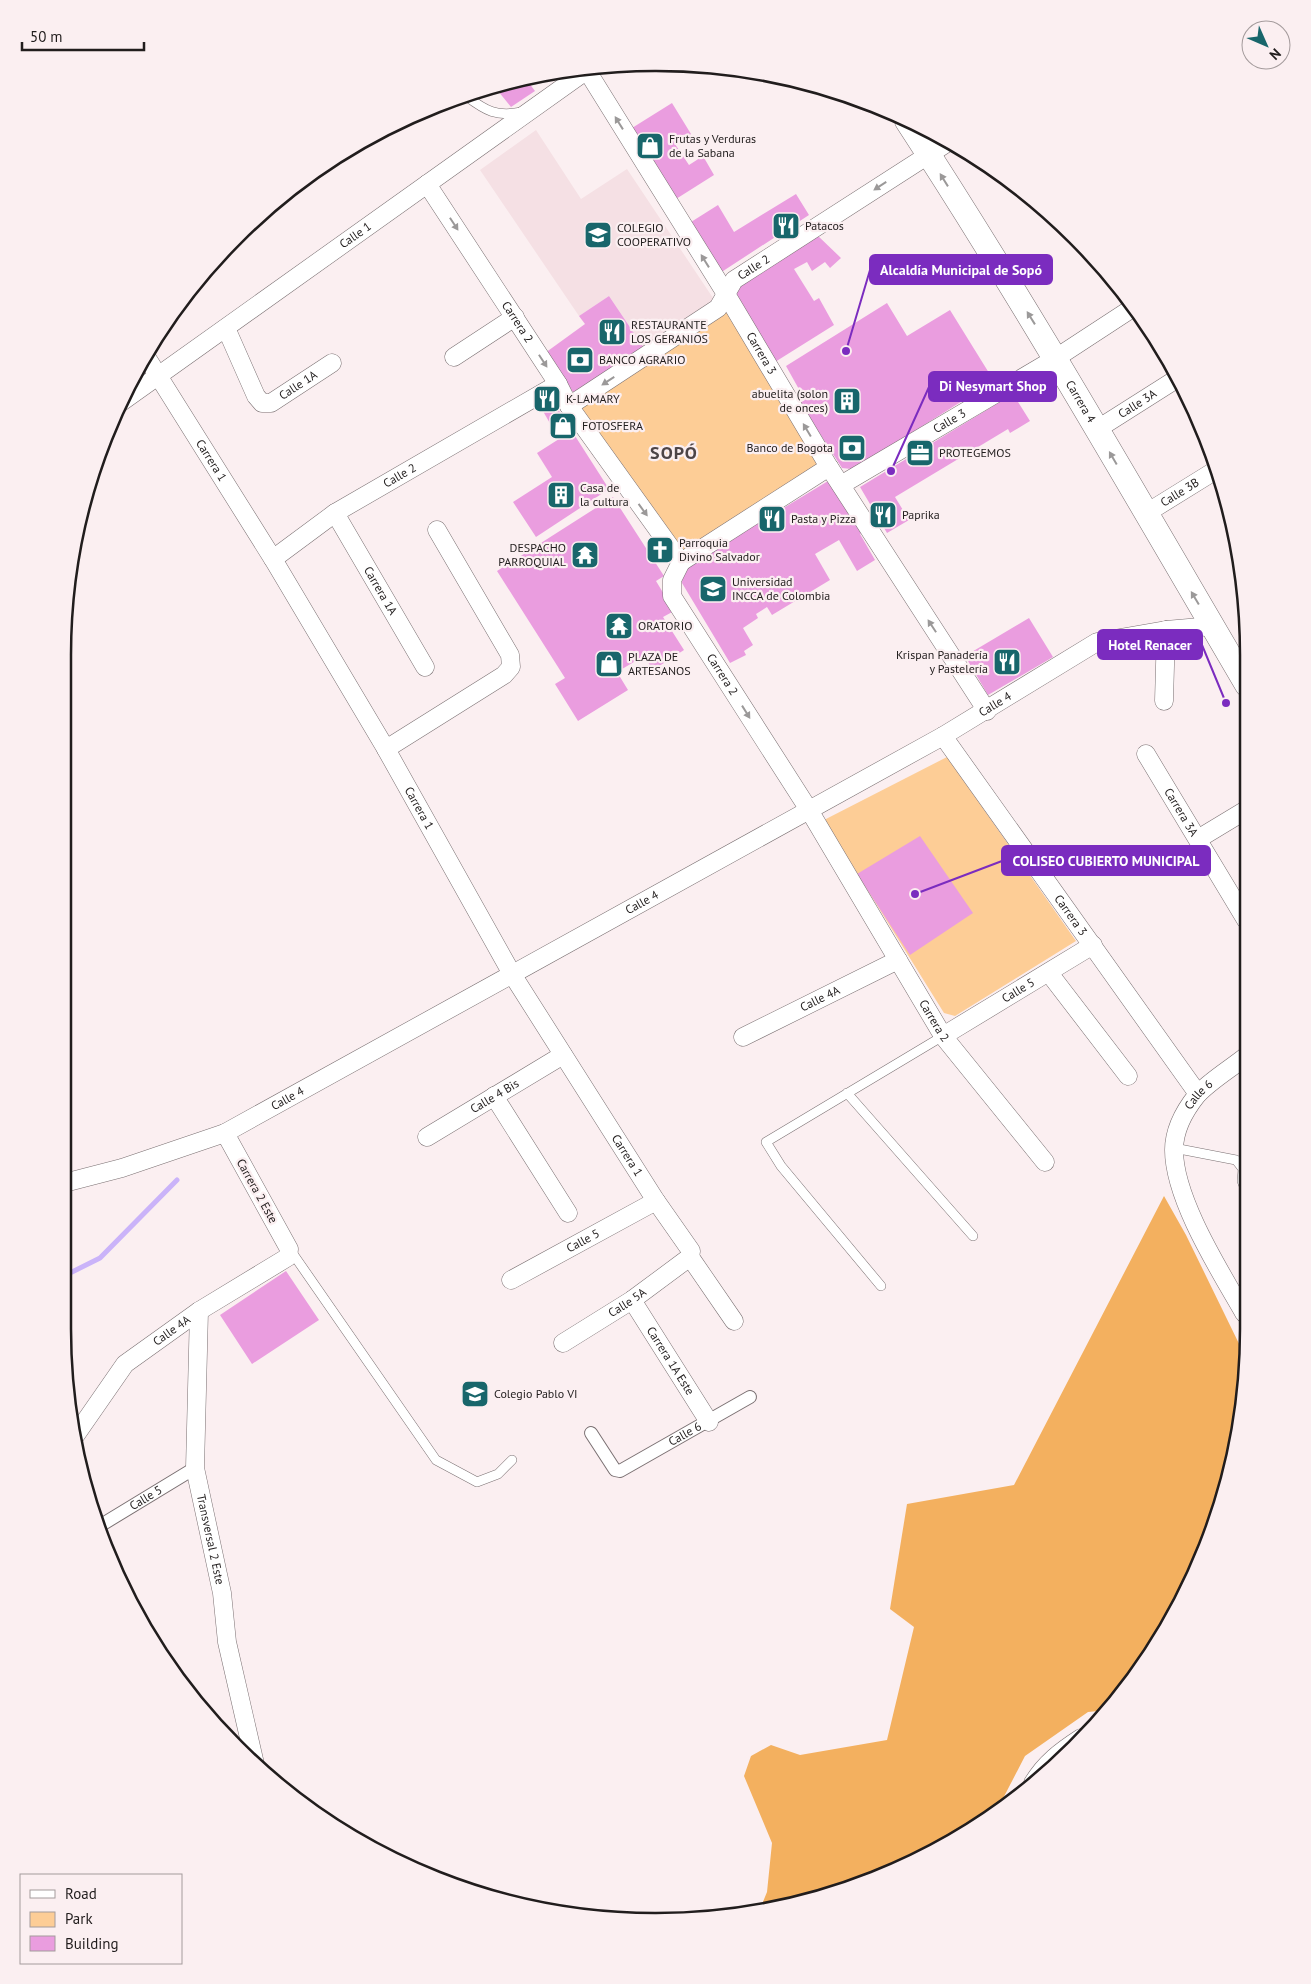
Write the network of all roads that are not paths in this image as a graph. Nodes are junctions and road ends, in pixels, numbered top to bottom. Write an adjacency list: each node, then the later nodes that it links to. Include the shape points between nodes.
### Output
1 (591, 75): 9 (street, Carrera 3, one-way to 1)
2 (577, 76): 4 (street, Calle 1)
3 (472, 101): 4 (lane, via 484,109 504,115)
4 (532, 110): 8 (street, Calle 1)
5 (914, 132): 7 (main road, Carrera 4)
6 (942, 147): 7 (street, Calle 2)
7 (929, 155): 9 (street, Calle 2, one-way to 9, via 734,280); 14 (main road, Carrera 4, one-way to 7)
8 (428, 184): 11 (street, Carrera 2, one-way to 11); 12 (street, Calle 1)
9 (726, 294): 21 (street, Calle 2, one-way to 21, via 718,308); 23 (street, Carrera 3, one-way to 9)
10 (1128, 312): 14 (street, Calle 3)
11 (515, 317): 13 (street); 19 (street, Carrera 2, one-way to 19)
12 (226, 328): 16 (street, Calle 1A, via 262,403 271,403); 17 (street, Calle 1)
13 (454, 357)
14 (1056, 358): 22 (main road, Carrera 4); 25 (street, Calle 3)
15 (150, 363): 17 (street, Carrera 1)
16 (332, 363)
17 (158, 376): 20 (street, Calle 1); 29 (street, Carrera 1)
18 (1171, 382): 22 (street, Calle 3A)
19 (558, 384): 21 (street, Carrera 2); 26 (street, Calle 2)
20 (134, 393)
21 (569, 406): 30 (street, Carrera 2, one-way to 30)
22 (1096, 430): 27 (main road, Carrera 4, one-way to 22)
23 (829, 467): 25 (street, Carrera 3); 30 (street)
24 (1211, 473): 27 (street, Calle 3B)
25 (841, 485): 36 (street, Carrera 3, one-way to 25)
26 (335, 514): 29 (street, Calle 2); 33 (street, Carrera 1A)
27 (1145, 514): 31 (main road, Carrera 4, one-way to 27)
28 (437, 530): 38 (street, via 510,655 511,667 504,675)
29 (273, 559): 38 (street, Carrera 1)
30 (681, 562): 40 (street, Carrera 2, one-way to 40, via 672,580 672,596)
31 (1212, 626): 32 (street, Calle 4); 34 (main road, Carrera 4)
32 (1166, 630): 35 (street); 36 (street, Calle 4, via 1097,642)
33 (425, 668)
34 (1240, 673)
35 (1164, 701)
36 (987, 711): 37 (street, Calle 4)
37 (943, 736): 40 (street, Calle 4); 44 (street, Carrera 3)
38 (386, 749): 47 (street, Carrera 1)
39 (1146, 754): 42 (street, Carrera 3A)
40 (809, 810): 45 (street, Carrera 2); 47 (street, Calle 4)
41 (1240, 814): 42 (street)
42 (1198, 839): 43 (street, Carrera 3A)
43 (1240, 910)
44 (1093, 945): 46 (street, Calle 5); 54 (street, Carrera 3)
45 (898, 960): 48 (street, Carrera 2); 49 (street, Calle 4A)
46 (1049, 973): 48 (street, Calle 5); 52 (street)
47 (512, 974): 50 (street, Carrera 1); 56 (street, Calle 4)
48 (942, 1036): 53 (lane); 59 (street, Carrera 2)
49 (743, 1037)
50 (563, 1055): 55 (street, Calle 4 Bis); 62 (street, Carrera 1)
51 (1240, 1061): 54 (street, Calle 6)
52 (1128, 1076)
53 (847, 1094): 64 (lane); 68 (lane, via 766,1142 780,1166)
54 (1198, 1094): 58 (street, Calle 6, via 1179,1123)
55 (494, 1096): 57 (street, Calle 4 Bis); 63 (street)
56 (225, 1134): 61 (street, Calle 4); 65 (street, Carrera 2 Este)
57 (427, 1137)
58 (1174, 1148): 60 (lane, via 1236,1160); 70 (street, via 1175,1166 1186,1200)
59 (1045, 1162)
60 (1240, 1165)
61 (71, 1181)
62 (656, 1201): 66 (street, Carrera 1, via 691,1252); 67 (street, Calle 5)
63 (568, 1213)
64 (973, 1236)
65 (289, 1249): 71 (street, Calle 4A, via 288,1256 282,1261); 78 (lane, via 436,1460 477,1482 498,1474)
66 (690, 1257): 69 (street, Calle 5A); 72 (street, Carrera 1)
67 (511, 1280)
68 (881, 1286)
69 (632, 1300): 73 (street, Calle 5A); 75 (street, Carrera 1A Este)
70 (1240, 1306)
71 (199, 1311): 76 (street, Calle 4A, via 125,1364); 79 (street, Transversal 2 Este)
72 (734, 1321)
73 (562, 1343)
74 (750, 1397): 75 (street, Calle 6)
75 (709, 1422): 77 (street, Calle 6, via 620,1471 615,1470)
76 (80, 1429)
77 (591, 1433)
78 (512, 1460)
79 (195, 1468): 80 (street, Calle 5); 81 (street, Transversal 2 Este, via 222,1593 227,1642)
80 (105, 1523)
81 (252, 1751)

